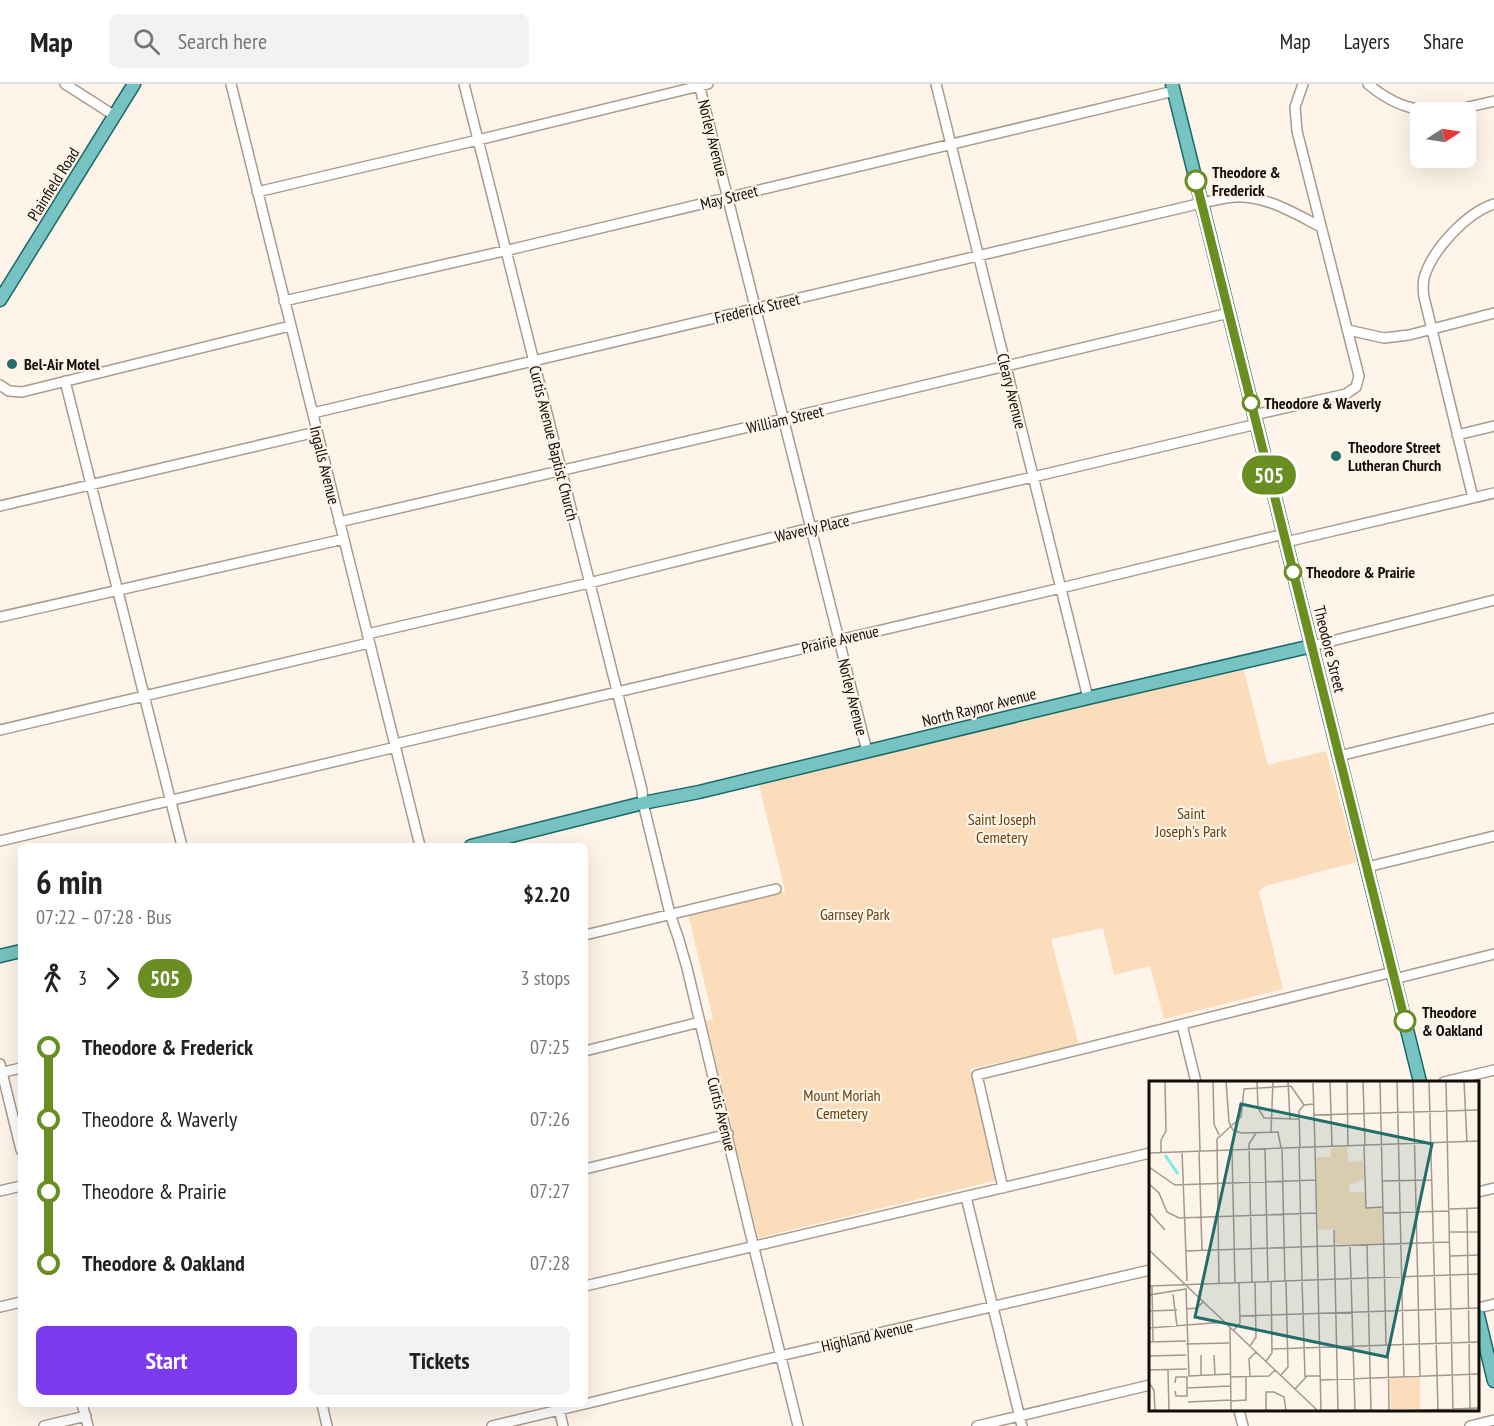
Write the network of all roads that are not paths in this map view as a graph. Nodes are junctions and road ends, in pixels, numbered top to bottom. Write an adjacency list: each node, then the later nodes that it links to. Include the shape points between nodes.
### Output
1 (65, 84): 11 (street)
2 (134, 84): 11 (main road, Plainfield Road)
3 (231, 84): 14 (street, Ingalls Avenue)
4 (464, 84): 12 (street, Curtis Avenue Baptist Church)
5 (936, 84): 13 (street, Cleary Avenue)
6 (1303, 84): 18 (street, via 1295,107 1297,131)
7 (1368, 84): 10 (street, via 1387,98 1424,111 1446,111)
8 (702, 85): 12 (street); 15 (street, Norley Avenue)
9 (1173, 87): 13 (street, May Street); 16 (main road, Theodore Street)
10 (1494, 101)
11 (115, 116): 21 (main road, Plainfield Road)
12 (478, 140): 14 (street); 19 (street, Curtis Avenue Baptist Church)
13 (951, 143): 15 (street, May Street); 20 (street, Cleary Avenue)
14 (257, 192): 22 (street, Ingalls Avenue)
15 (727, 197): 19 (street, May Street); 23 (street, Norley Avenue)
16 (1202, 203): 18 (street, Frederick Street, via 1235,197 1262,200); 20 (street, Frederick Street); 24 (main road, Theodore Street)
17 (1494, 204): 27 (street, via 1472,215 1430,262 1423,281)
18 (1321, 227): 28 (street)
19 (506, 251): 22 (street, May Street); 29 (street, Curtis Avenue Baptist Church)
20 (979, 257): 23 (street, Frederick Street); 30 (street, Cleary Avenue)
21 (2, 292)
22 (284, 302): 26 (street, Ingalls Avenue)
23 (755, 308): 29 (street, Frederick Street); 34 (street, Norley Avenue)
24 (1229, 313): 30 (street, William Street); 35 (main road, Theodore Street)
25 (1494, 313): 27 (street)
26 (290, 326): 31 (street); 33 (street, Ingalls Avenue)
27 (1431, 329): 28 (street, via 1384,338); 38 (street)
28 (1348, 330): 35 (street, Waverly Place, via 1359,376 1356,387 1346,394)
29 (533, 360): 33 (street, Frederick Street); 39 (street, Curtis Avenue Baptist Church)
30 (1006, 366): 34 (street, William Street); 40 (street, Cleary Avenue)
31 (65, 381): 32 (street, via 22,392); 41 (street)
32 (0, 385)
33 (313, 413): 37 (street, Ingalls Avenue)
34 (783, 419): 39 (street, William Street); 46 (street, Norley Avenue)
35 (1256, 420): 40 (street, Waverly Place); 47 (main road, Theodore Street)
36 (1494, 426): 38 (street)
37 (316, 432): 41 (street); 45 (street, Ingalls Avenue)
38 (1457, 435): 43 (street)
39 (561, 471): 45 (street, William Street); 49 (street, Curtis Avenue Baptist Church)
40 (1033, 477): 46 (street, Waverly Place); 50 (street, Cleary Avenue)
41 (91, 485): 44 (street); 51 (street)
42 (1494, 493): 43 (street, Prairie Avenue)
43 (1473, 498): 47 (street, Prairie Avenue)
44 (0, 506)
45 (339, 522): 48 (street, Ingalls Avenue)
46 (810, 528): 49 (street, Waverly Place); 55 (street, Norley Avenue)
47 (1285, 538): 50 (street, Prairie Avenue); 56 (main road, Theodore Street)
48 (344, 539): 51 (street); 54 (street, Ingalls Avenue)
49 (589, 583): 54 (street, Waverly Place); 57 (street, Curtis Avenue Baptist Church)
50 (1061, 588): 55 (street, Prairie Avenue); 59 (street, Cleary Avenue)
51 (118, 590): 53 (street); 58 (street)
52 (1494, 600): 56 (street, North Raynor Avenue)
53 (0, 617)
54 (368, 638): 58 (street, Waverly Place); 62 (street, Ingalls Avenue)
55 (839, 639): 57 (street, Prairie Avenue); 63 (street, Norley Avenue)
56 (1312, 646): 59 (main road, North Raynor Avenue); 64 (main road, Theodore Street)
57 (617, 692): 62 (street, Prairie Avenue); 66 (street, Curtis Avenue Baptist Church)
58 (144, 696): 61 (street, Waverly Place); 65 (street)
59 (1088, 698): 63 (main road, North Raynor Avenue)
60 (1494, 718): 64 (street)
61 (0, 729)
62 (395, 745): 65 (street, Prairie Avenue); 70 (street, Ingalls Avenue)
63 (867, 751): 66 (main road, North Raynor Avenue)
64 (1339, 756): 72 (main road, Theodore Street)
65 (171, 800): 68 (street, Prairie Avenue); 69 (street)
66 (643, 803): 71 (main road, North Raynor Avenue); 74 (street, Curtis Avenue)
67 (1494, 836): 72 (street)
68 (0, 841)
69 (181, 843)
70 (419, 843)
71 (483, 843)
72 (1366, 867): 79 (main road, Theodore Street)
73 (776, 889): 74 (street)
74 (670, 914): 75 (street); 80 (street, Curtis Avenue)
75 (588, 934)
76 (18, 952): 78 (main road)
77 (1494, 954): 79 (street)
78 (0, 956)
79 (1394, 976): 81 (street); 87 (main road, Theodore Street)
80 (700, 1022): 82 (street); 89 (street, Curtis Avenue)
81 (1182, 1025): 86 (street); 94 (street, via 977,1074)
82 (588, 1050)
83 (18, 1068): 84 (street)
84 (1, 1070): 90 (street)
85 (1494, 1070): 88 (street)
86 (1196, 1081)
87 (1420, 1081)
88 (1452, 1081)
89 (728, 1134): 92 (street); 99 (street, Curtis Avenue)
90 (18, 1138)
91 (1149, 1153): 94 (street)
92 (588, 1168)
93 (18, 1187): 96 (street)
94 (1003, 1188): 98 (street)
95 (1494, 1188): 97 (street)
96 (0, 1191)
97 (1479, 1192)
98 (966, 1197): 99 (street); 105 (street)
99 (753, 1245): 101 (street); 108 (street, Curtis Avenue)
100 (1149, 1270): 105 (street, Highland Avenue)
101 (588, 1285)
102 (18, 1303): 104 (street)
103 (1494, 1305): 106 (street)
104 (0, 1307)
105 (993, 1307): 108 (street, Highland Avenue); 115 (street)
106 (1479, 1308)
107 (1479, 1319): 109 (main road)
108 (780, 1356): 111 (street, Highland Avenue); 122 (street, Curtis Avenue)
109 (1494, 1381)
110 (1149, 1385): 115 (street)
111 (588, 1403)
112 (322, 1407): 119 (street)
113 (558, 1407): 120 (street, Highland Avenue); 121 (street)
114 (1239, 1411): 125 (street)
115 (1020, 1416): 123 (street); 124 (street)
116 (1494, 1420): 126 (street)
117 (87, 1421): 118 (street)
118 (44, 1426)
119 (327, 1426)
120 (492, 1426)
121 (563, 1426)
122 (798, 1426)
123 (977, 1426)
124 (1022, 1426)
125 (1243, 1426)
126 (1470, 1426)

